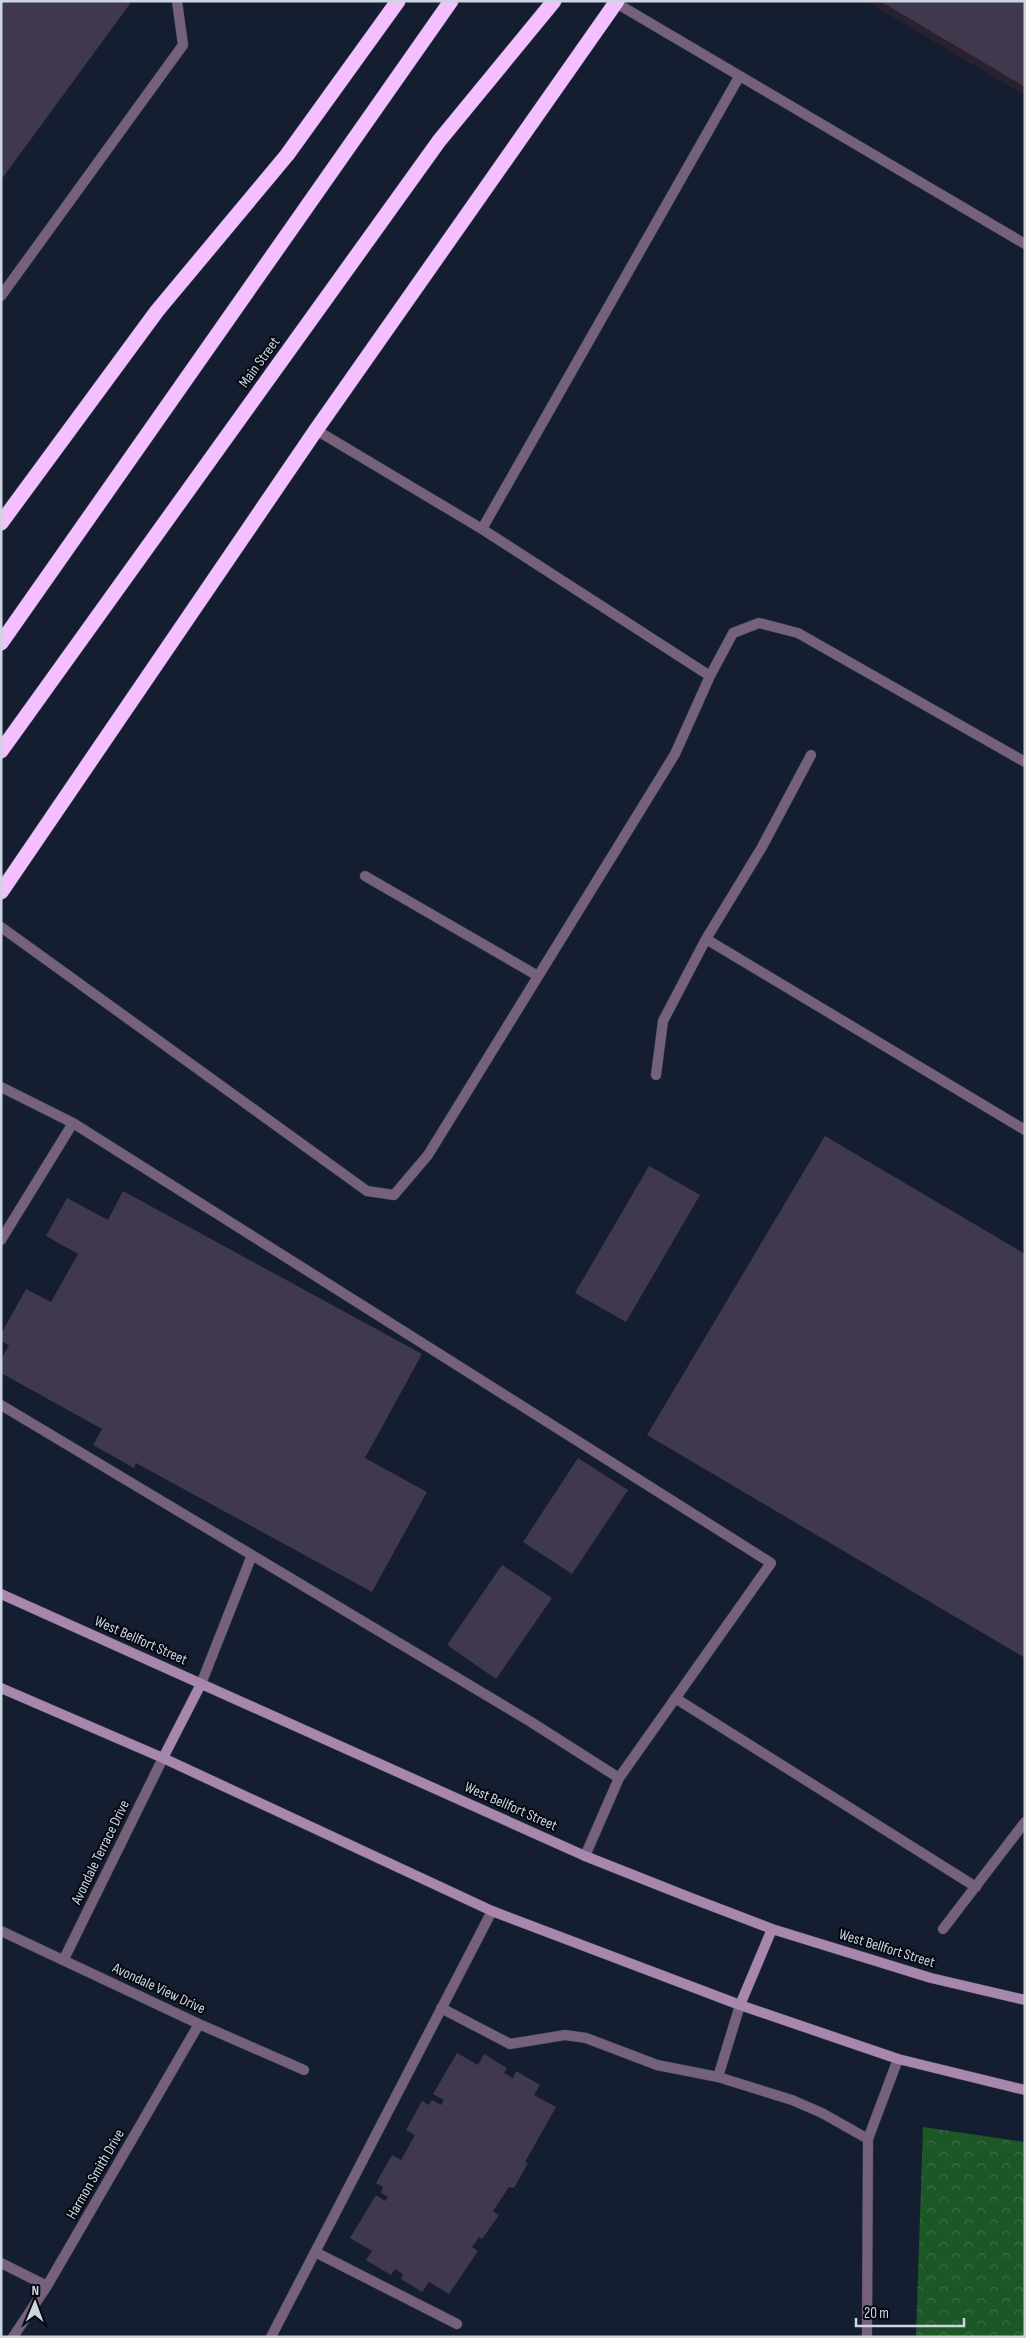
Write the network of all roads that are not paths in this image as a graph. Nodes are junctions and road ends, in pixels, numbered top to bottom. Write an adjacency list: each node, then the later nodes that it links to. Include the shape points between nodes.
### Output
1 (176, 1): 8 (street, via 183,44)
2 (398, 1): 10 (highway, via 287,155 157,311)
3 (451, 1): 12 (highway)
4 (554, 1): 14 (highway, Main Street, via 439,141)
5 (617, 2): 6 (street); 9 (highway)
6 (740, 77): 7 (street); 11 (street)
7 (1025, 244)
8 (1, 296)
9 (316, 430): 11 (street); 18 (highway)
10 (1, 523)
11 (482, 529): 13 (street)
12 (1, 643)
13 (710, 676): 16 (street, via 733,633 758,623 798,633); 21 (street, via 675,754)
14 (1, 751)
15 (811, 755): 20 (street, via 762,847)
16 (1025, 762)
17 (365, 876): 21 (street)
18 (1, 892)
19 (1, 927): 21 (street, via 367,1191 394,1195 428,1155)
20 (706, 939): 22 (street, via 663,1021); 25 (street)
21 (538, 976)
22 (656, 1075)
23 (1, 1087): 24 (street)
24 (73, 1123): 26 (street); 32 (street, via 771,1563)
25 (1025, 1130)
26 (1, 1240)
27 (1, 1405): 28 (street)
28 (252, 1555): 30 (street); 34 (street)
29 (1, 1594): 30 (main road, West Bellfort Street)
30 (201, 1684): 33 (main road); 36 (main road, West Bellfort Street)
31 (1, 1688): 33 (main road)
32 (675, 1698): 34 (street); 37 (street)
33 (163, 1758): 38 (main road); 42 (street, Avondale Terrace Drive)
34 (619, 1778): 36 (street)
35 (1025, 1822): 37 (street)
36 (585, 1856): 39 (main road, West Bellfort Street)
37 (976, 1887): 40 (street)
38 (492, 1911): 44 (main road); 45 (street)
39 (772, 1929): 43 (main road, West Bellfort Street, via 931,1978); 44 (main road)
40 (943, 1929)
41 (1, 1931): 42 (street, Avondale View Drive)
42 (64, 1959): 46 (street, Avondale View Drive)
43 (1025, 2000)
44 (740, 2005): 47 (main road); 49 (street)
45 (441, 2008): 49 (street, via 510,2044 565,2035 586,2038 658,2065); 52 (street)
46 (199, 2024): 48 (street, Avondale View Drive); 54 (street, Harmon Smith Drive)
47 (898, 2059): 50 (main road); 51 (street)
48 (304, 2070)
49 (718, 2077): 51 (street, via 822,2112)
50 (1025, 2090)
51 (868, 2140): 58 (street)
52 (315, 2252): 55 (street); 57 (street)
53 (1, 2263): 54 (street)
54 (47, 2286): 56 (street, Harmon Smith Drive)
55 (457, 2324)
56 (13, 2337)
57 (271, 2337)
58 (867, 2337)

